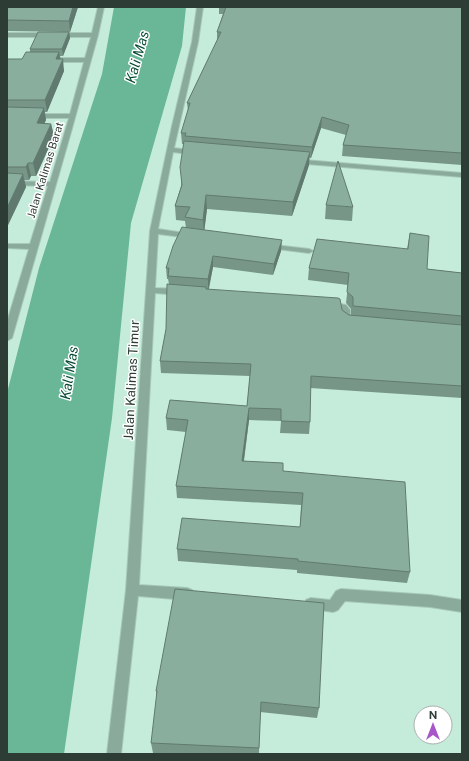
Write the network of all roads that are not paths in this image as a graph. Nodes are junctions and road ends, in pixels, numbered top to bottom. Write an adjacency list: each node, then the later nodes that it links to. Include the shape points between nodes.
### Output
1 (101, 7): 4 (street, Jalan Kalimas Barat)
2 (202, 8): 9 (street, Jalan Kalimas Timur)
3 (7, 35): 4 (street)
4 (95, 35): 6 (street, Jalan Kalimas Barat)
5 (42, 60): 6 (street)
6 (88, 60): 8 (street, Jalan Kalimas Barat)
7 (7, 116): 8 (street)
8 (72, 116): 14 (street, Jalan Kalimas Barat)
9 (170, 150): 10 (street); 15 (street, Jalan Kalimas Timur)
10 (206, 154)
11 (283, 160): 12 (street)
12 (462, 175)
13 (7, 182): 14 (street)
14 (53, 184): 19 (street, Jalan Kalimas Barat)
15 (154, 231): 16 (street); 21 (street, Jalan Kalimas Timur)
16 (200, 237)
17 (263, 245): 20 (street)
18 (7, 246): 19 (street)
19 (33, 247): 25 (street, Jalan Kalimas Barat)
20 (309, 251)
21 (150, 290): 22 (street); 26 (street, Jalan Kalimas Timur)
22 (188, 293)
23 (321, 304): 24 (street, via 343,307 346,322)
24 (356, 323)
25 (7, 338)
26 (132, 590): 27 (street); 30 (street, Jalan Kalimas Timur)
27 (198, 595)
28 (301, 603): 29 (street, via 333,606 341,595 345,595)
29 (462, 606)
30 (114, 754)

